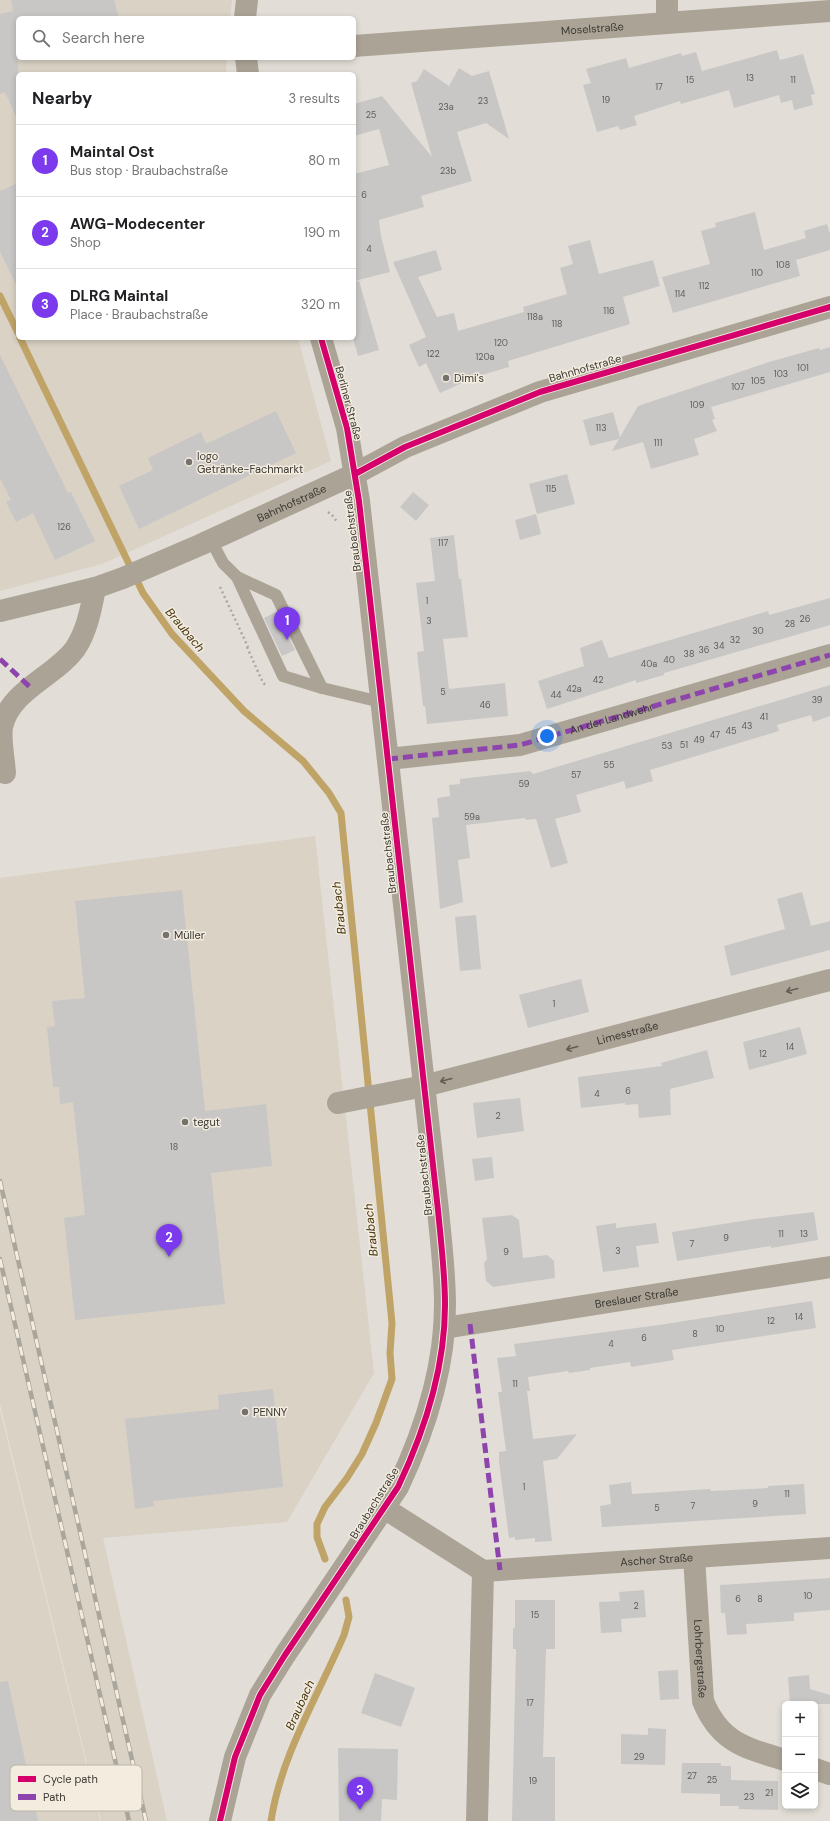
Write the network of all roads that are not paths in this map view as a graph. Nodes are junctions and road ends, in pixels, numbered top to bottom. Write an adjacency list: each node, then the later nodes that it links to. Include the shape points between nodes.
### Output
1 (247, 0): 4 (street)
2 (667, 0): 5 (street)
3 (830, 11): 5 (street, Moselstraße)
4 (245, 16)
5 (667, 22): 6 (street, Moselstraße)
6 (356, 46)
7 (246, 60): 8 (street)
8 (248, 72)
9 (830, 307): 11 (street, Bahnhofstraße, via 540,392 405,447)
10 (322, 340): 11 (street, Berliner Straße, via 346,428)
11 (355, 474): 12 (street, Bahnhofstraße); 18 (street, Braubachstraße)
12 (211, 540): 13 (lane, via 222,563); 14 (street, Bahnhofstraße)
13 (237, 577): 17 (lane, via 276,595); 17 (lane, via 283,676)
14 (95, 588): 15 (street, Bahnhofstraße); 20 (street, via 83,634 74,649 62,663 17,699 7,713 2,727)
15 (0, 610)
16 (830, 654): 19 (street, An der Landwehr, via 520,746)
17 (322, 688): 18 (lane)
18 (381, 702): 19 (street, Braubachstraße)
19 (388, 759): 22 (street, Braubachstraße)
20 (6, 773)
21 (830, 980): 22 (street, Limesstraße, one-way to 22)
22 (424, 1086): 23 (street); 25 (street, Braubachstraße, via 443,1265)
23 (338, 1103)
24 (830, 1267): 25 (street, Breslauer Straße)
25 (444, 1328): 26 (street, Braubachstraße, via 427,1416 412,1457)
26 (384, 1508): 29 (street, Braubachstraße); 33 (street, Braubachstraße, via 260,1695 234,1758)
27 (830, 1548): 28 (street, Ascher Straße)
28 (694, 1557): 29 (street, Ascher Straße); 30 (street, Lohrbergstraße, via 703,1701 718,1729 743,1746)
29 (483, 1571): 34 (street)
30 (782, 1759)
31 (818, 1770): 32 (street)
32 (830, 1774)
33 (220, 1821)
34 (477, 1821)

